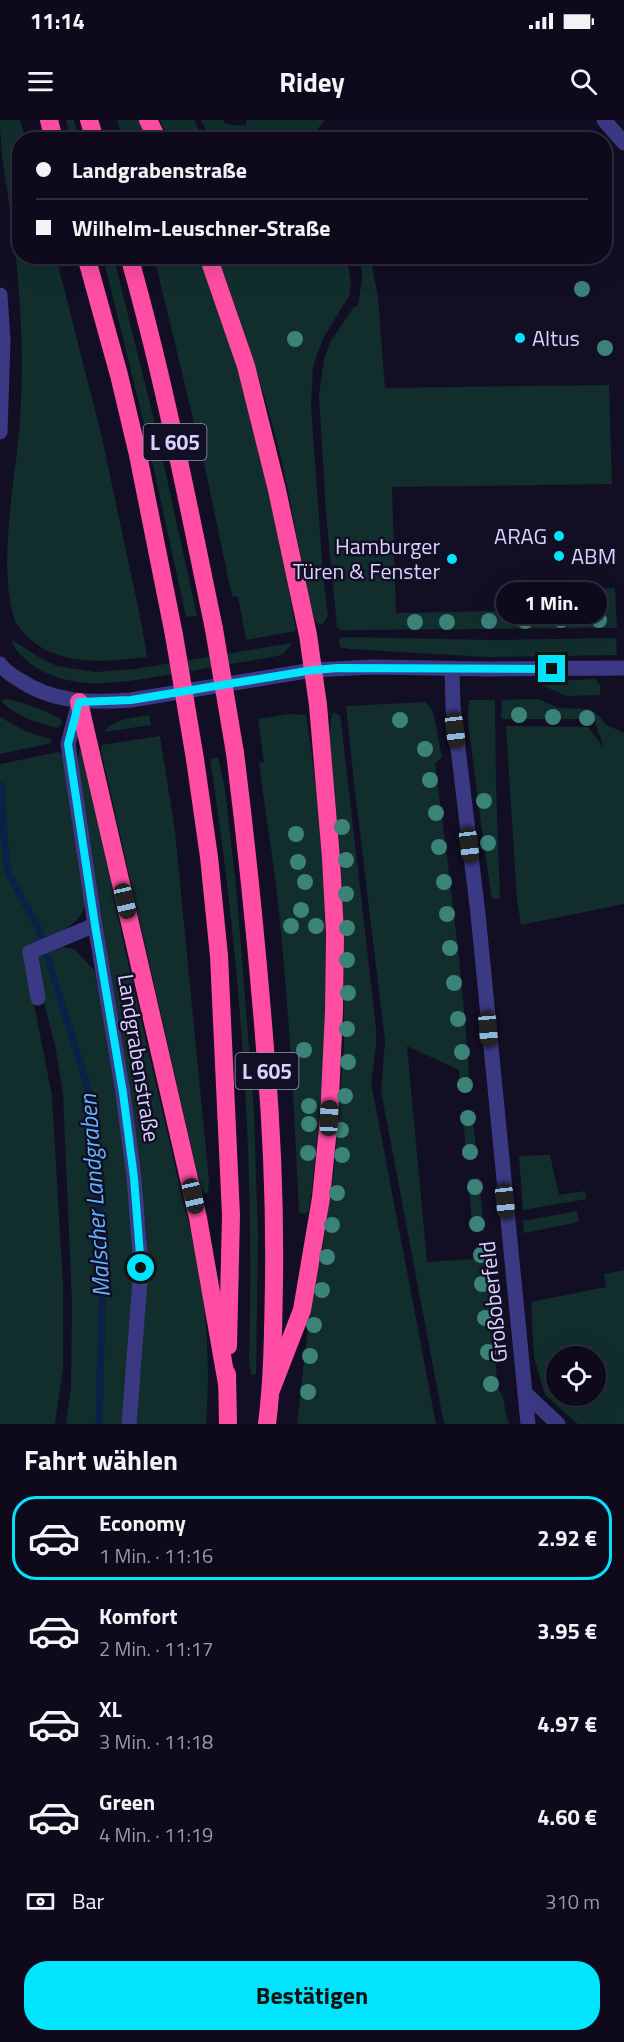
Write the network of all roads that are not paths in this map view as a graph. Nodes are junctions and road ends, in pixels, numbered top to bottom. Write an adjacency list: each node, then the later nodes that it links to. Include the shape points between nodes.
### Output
1 (604, 120): 2 (street)
2 (624, 143)
3 (89, 264): 15 (highway, L 605, bridge, via 119,375 174,635 209,857 219,956 231,1215)
4 (131, 264): 16 (highway, L 605, bridge, via 174,438 214,629 248,854 273,1149)
5 (211, 264): 11 (highway, via 254,395)
6 (0, 295): 7 (street)
7 (0, 432)
8 (624, 668): 9 (street)
9 (452, 669): 11 (street); 17 (street, Großoberfeld)
10 (2, 670): 12 (street, via 31,688)
11 (313, 670): 12 (street, via 131,700); 16 (highway, via 335,934 329,1118 321,1198 302,1310)
12 (79, 702): 13 (street, Landgrabenstraße, via 68,744); 15 (highway, via 198,1218)
13 (95, 925): 14 (street, via 30,952); 18 (street, Landgrabenstraße, via 130,1146 141,1268)
14 (38, 998)
15 (227, 1384): 19 (highway, L 605)
16 (271, 1390): 20 (highway, L 605)
17 (525, 1393): 21 (street, Großoberfeld); 22 (street)
18 (129, 1424)
19 (228, 1424)
20 (267, 1424)
21 (528, 1424)
22 (558, 1424)

